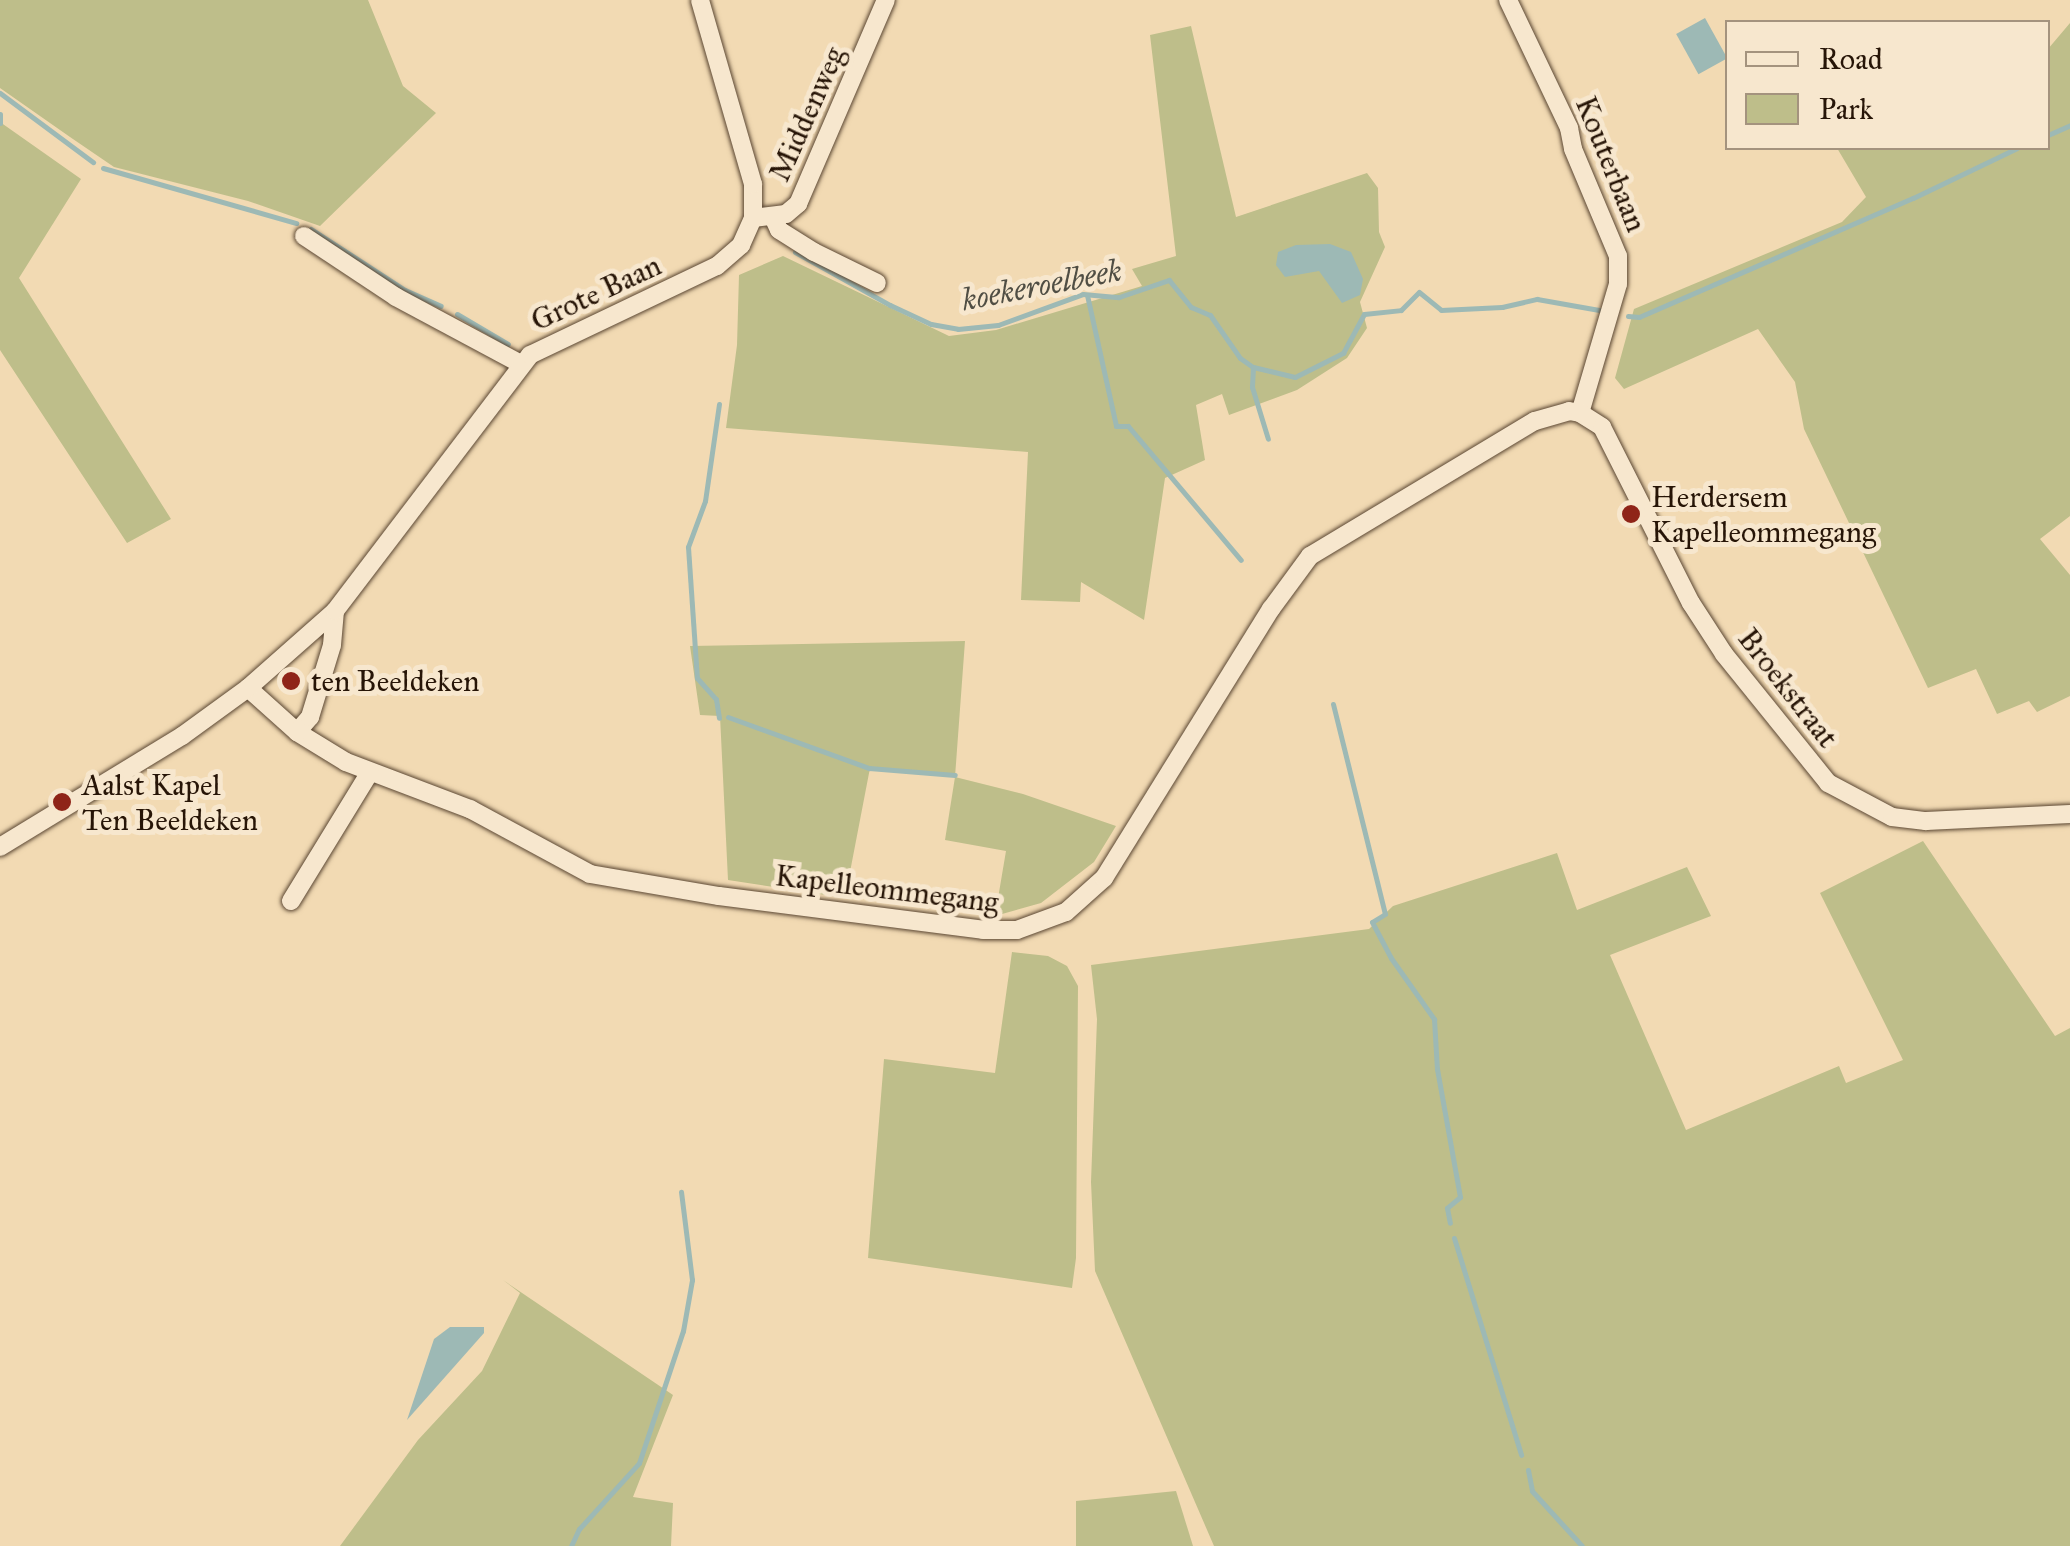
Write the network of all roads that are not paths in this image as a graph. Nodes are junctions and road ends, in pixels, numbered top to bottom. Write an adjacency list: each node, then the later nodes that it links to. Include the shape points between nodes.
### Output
1 (700, 0): 5 (street, via 753,184)
2 (886, 0): 4 (street, Middenweg, via 798,204)
3 (1508, 0): 9 (street, Kouterbaan, via 1569,128 1618,256 1618,284)
4 (773, 217): 5 (street, Middenweg); 7 (street, via 779,230)
5 (753, 218): 8 (street, Grote Baan, via 741,245 717,266 544,346)
6 (304, 236): 8 (street, via 396,297)
7 (877, 283)
8 (520, 364): 10 (street, Grote Baan)
9 (1580, 413): 13 (street, Kapelleommegang, via 1535,421 1310,556 1104,878 1066,912 1028,928 983,930 614,880 590,874 470,809); 14 (street, Broekstraat, via 1609,438 1690,603 1724,654 1828,783 1892,816 1926,821)
10 (335, 611): 11 (street, Grote Baan); 12 (street, Grote Baan, via 310,717)
11 (248, 688): 12 (street, Kapelleommegang); 15 (street, Grote Baan)
12 (297, 732): 13 (street, Kapelleommegang)
13 (370, 772): 16 (street)
14 (2070, 814)
15 (0, 847)
16 (290, 902)

